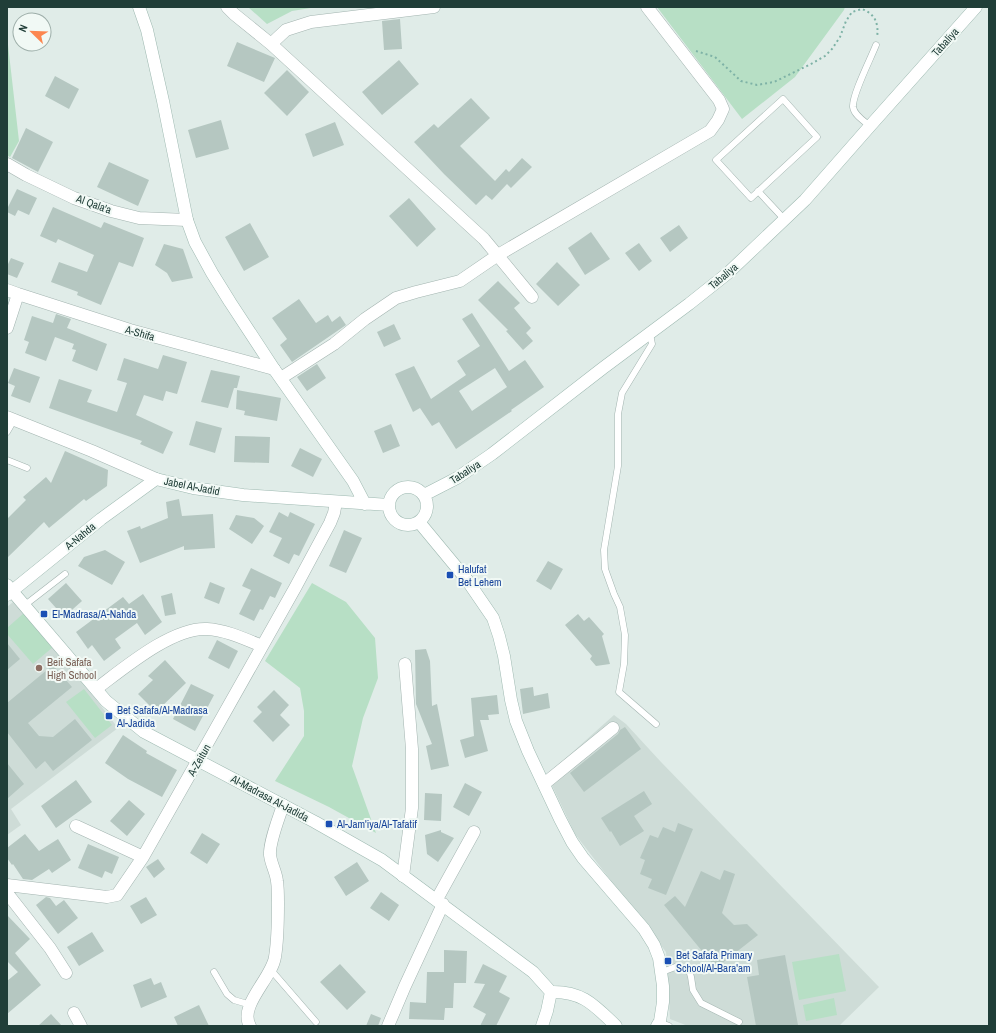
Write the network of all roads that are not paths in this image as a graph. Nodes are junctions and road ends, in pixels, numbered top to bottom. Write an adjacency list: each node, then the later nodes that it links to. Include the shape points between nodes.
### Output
1 (139, 7): 11 (street, via 147,30 163,101)
2 (227, 7): 6 (street)
3 (434, 7): 6 (street, via 311,22 286,30)
4 (647, 7): 13 (street, via 719,100 723,109 718,120 710,131)
5 (976, 7): 8 (street, Tabaliya)
6 (271, 44): 13 (street, via 484,239)
7 (876, 45): 8 (lane, via 854,97 853,108)
8 (870, 126): 12 (street, Tabaliya)
9 (7, 164): 11 (street, Al Qala'a, via 74,198 111,211 139,218)
10 (758, 191): 10 (lane, via 817,137 783,99 716,160 751,198); 12 (lane)
11 (187, 220): 18 (street, via 195,242 212,273)
12 (785, 220): 17 (street, Tabaliya, via 728,273)
13 (498, 255): 15 (street); 18 (street, via 460,280 396,298 334,344)
14 (13, 292): 16 (street); 18 (street, A-Shifa)
15 (532, 297)
16 (7, 328)
17 (650, 334): 24 (street, Tabaliya, via 492,454 457,478); 35 (lane, via 652,344 622,393 618,414 618,466 604,550 605,569 620,607 625,635 624,664 619,692)
18 (277, 374): 26 (street, via 353,481)
19 (10, 418): 20 (lane); 23 (street, Jabel Al-Jadid)
20 (7, 432)
21 (7, 460): 22 (lane)
22 (28, 468)
23 (156, 479): 25 (street, Jabel Al-Jadid, via 193,488 243,495); 30 (street, A-Nahda)
24 (424, 495): 27 (street, via 415,488 403,487 393,494); 28 (street, via 428,506)
25 (336, 502): 26 (street, Jabel Al-Jadid); 32 (street, A-Zeitun, via 330,523)
26 (365, 504): 27 (street, Jabel Al-Jadid)
27 (389, 505): 28 (street, via 392,516 401,524 413,525)
28 (419, 522): 38 (street, via 467,580 493,618 504,656 516,721)
29 (65, 574): 31 (lane)
30 (9, 590): 31 (street, Al-Madrasa Al-Jadida)
31 (25, 605): 34 (street, Al-Madrasa Al-Jadida)
32 (262, 646): 34 (street, via 221,631 192,630 160,643); 37 (street, A-Zeitun)
33 (405, 664): 43 (street, via 412,749 412,808)
34 (96, 689): 37 (street, Al-Madrasa Al-Jadida, via 106,701 144,732)
35 (656, 724)
36 (613, 728): 38 (street)
37 (198, 760): 39 (street, Al-Madrasa Al-Jadida); 42 (street, A-Zeitun)
38 (544, 784): 49 (street, via 572,842 651,940 660,958)
39 (283, 805): 43 (street, Al-Madrasa Al-Jadida, via 370,852); 47 (street, via 270,854 277,881 278,931 275,960)
40 (76, 826): 42 (street)
41 (474, 832): 46 (street)
42 (143, 857): 44 (street, A-Zeitun, via 117,895 107,897)
43 (403, 876): 46 (street, Al-Madrasa Al-Jadida)
44 (7, 885)
45 (7, 893): 50 (street)
46 (440, 902): 51 (street, Al-Madrasa Al-Jadida, via 533,972); 59 (street)
47 (270, 970): 52 (street); 54 (lane)
48 (214, 972): 52 (lane, via 227,994 234,1000)
49 (662, 972): 55 (lane, via 678,966 689,970 693,990 701,1003); 56 (street)
50 (66, 973)
51 (551, 992): 60 (street); 61 (street, via 561,991 587,1000)
52 (250, 1005): 58 (street, via 247,1022)
53 (74, 1013): 57 (street)
54 (316, 1022)
55 (740, 1022)
56 (662, 1025)
57 (81, 1026)
58 (250, 1026)
59 (388, 1026)
60 (542, 1026)
61 (616, 1026)

